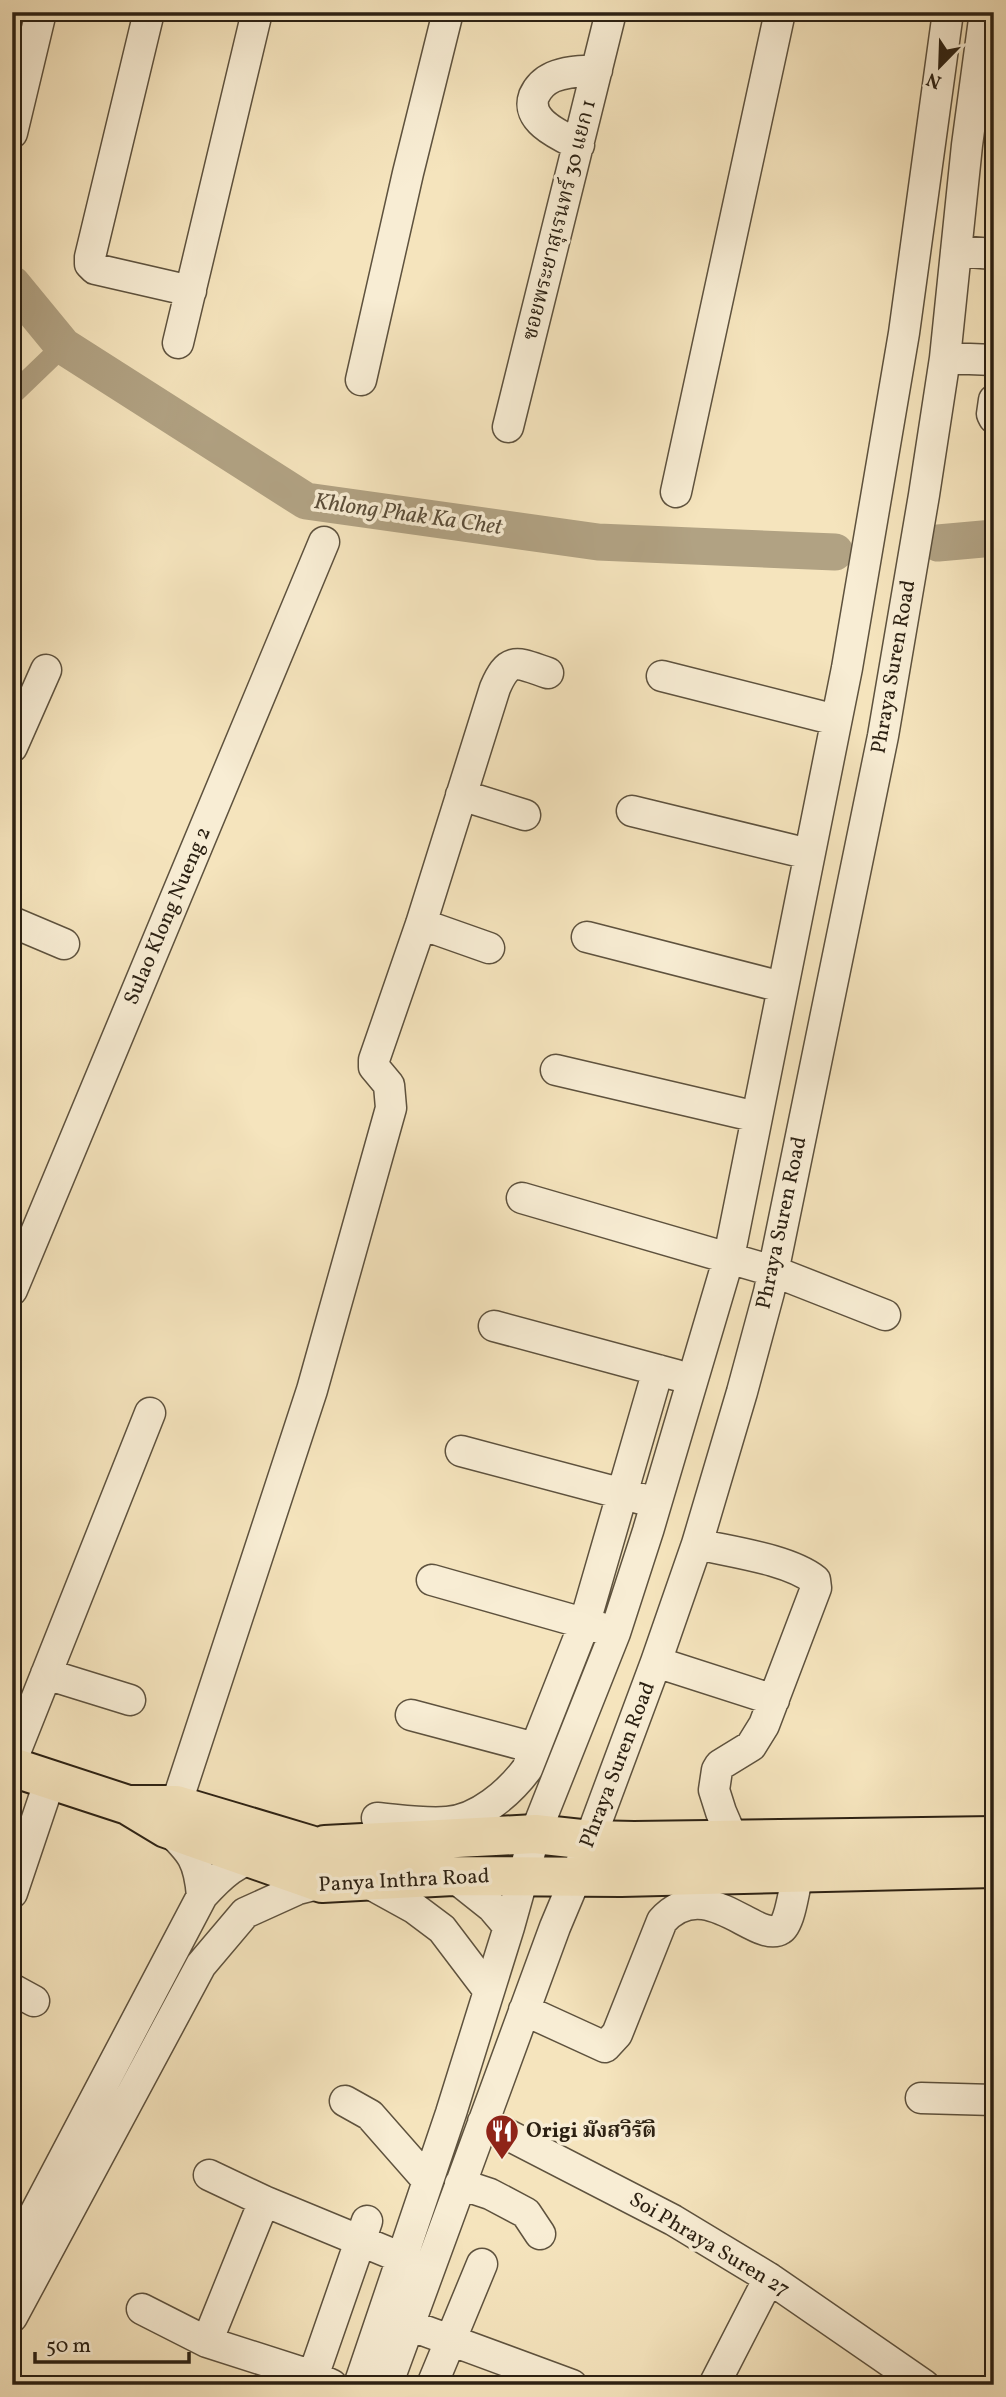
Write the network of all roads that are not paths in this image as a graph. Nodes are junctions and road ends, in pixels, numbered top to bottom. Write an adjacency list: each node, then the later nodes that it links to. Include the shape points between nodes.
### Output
1 (41, 12): 10 (street)
2 (149, 12): 15 (street, via 90,264 95,269)
3 (257, 12): 15 (street)
4 (447, 12): 19 (street)
5 (611, 12): 9 (street, ซอยพระยาสุเรนทร์ 30 แยก 1)
6 (780, 12): 23 (street)
7 (948, 12): 28 (street, via 904,332)
8 (985, 12): 13 (street, Phraya Suren Road)
9 (597, 70): 12 (street, ซอยพระยาสุเรนทร์ 30 แยก 1); 12 (street, via 554,77 542,84 532,103 548,129)
10 (18, 86): 11 (street)
11 (12, 133)
12 (579, 145): 22 (street, ซอยพระยาสุเรนทร์ 30 แยก 1)
13 (956, 251): 14 (street); 17 (street, Phraya Suren Road)
14 (994, 254)
15 (191, 291): 16 (street)
16 (178, 343)
17 (945, 358): 18 (street); 44 (street, Phraya Suren Road, via 883,736)
18 (994, 360)
19 (361, 380)
20 (994, 400): 21 (street)
21 (994, 418)
22 (508, 427)
23 (676, 492)
24 (324, 542): 45 (street, Sulao Klong Nueng 2)
25 (46, 670): 29 (street)
26 (548, 673): 30 (street, via 521,664 502,671)
27 (663, 677): 28 (street)
28 (836, 720): 33 (street)
29 (12, 747)
30 (461, 795): 32 (street); 35 (street)
31 (632, 811): 33 (street)
32 (525, 816)
33 (809, 853): 39 (street)
34 (12, 922): 37 (street)
35 (421, 924): 38 (street); 68 (street, via 374,1060 374,1067 389,1085 388,1122 312,1390)
36 (587, 937): 39 (street)
37 (64, 944)
38 (489, 948)
39 (782, 987): 41 (street)
40 (556, 1070): 41 (street)
41 (757, 1117): 43 (street)
42 (522, 1198): 43 (street)
43 (729, 1257): 44 (street); 49 (street)
44 (773, 1271): 46 (street); 54 (street, Phraya Suren Road)
45 (12, 1290)
46 (885, 1315)
47 (494, 1326): 48 (street)
48 (658, 1370): 49 (street); 52 (street)
49 (693, 1380): 53 (street)
50 (150, 1413): 59 (street)
51 (461, 1451): 52 (street)
52 (623, 1496): 53 (street); 56 (street)
53 (656, 1502): 57 (street)
54 (697, 1544): 58 (street, Phraya Suren Road); 61 (street, via 787,1565 815,1580 815,1594)
55 (432, 1580): 56 (street)
56 (585, 1622): 57 (street); 63 (street)
57 (615, 1633): 70 (street)
58 (656, 1662): 61 (street); 67 (street, Phraya Suren Road)
59 (46, 1674): 60 (street); 64 (street)
60 (130, 1700)
61 (774, 1700): 73 (street, via 751,1746 717,1770 715,1790)
62 (411, 1716): 63 (street)
63 (535, 1748): 69 (street, via 515,1785 461,1820)
64 (12, 1760)
65 (12, 1767): 66 (main road)
66 (50, 1780): 68 (main road); 85 (street)
67 (612, 1782): 72 (street, Phraya Suren Road); 74 (street, via 618,1813)
68 (171, 1816): 75 (main road); 76 (main road); 86 (street, via 200,1873)
69 (377, 1818)
70 (535, 1834): 72 (main road, Panya Inthra Road); 75 (main road, Panya Inthra Road); 79 (street)
71 (994, 1836): 73 (main road, Panya Inthra Road)
72 (590, 1840): 74 (main road, Panya Inthra Road); 81 (street, Phraya Suren Road)
73 (733, 1840): 74 (main road, Panya Inthra Road)
74 (634, 1841)
75 (317, 1845): 76 (street, Panya Inthra Road); 84 (main road, via 328,1871)
76 (252, 1857): 84 (main road); 86 (street, Panya Inthra Road, via 222,1874)
77 (994, 1868): 78 (main road, Panya Inthra Road)
78 (798, 1873): 82 (main road, Panya Inthra Road); 90 (street, via 787,1922 777,1931 706,1903 686,1904 668,1914 617,2034 605,2047)
79 (523, 1875): 80 (main road, Panya Inthra Road); 81 (main road, Panya Inthra Road); 87 (street)
80 (453, 1876): 83 (main road, Panya Inthra Road); 87 (street)
81 (576, 1877): 82 (main road, Panya Inthra Road); 88 (street, Phraya Suren Road)
82 (621, 1877): 88 (street, via 592,1892)
83 (365, 1881): 84 (main road, Panya Inthra Road); 89 (street, via 442,1929)
84 (322, 1883): 106 (street, Panya Inthra Road, via 245,1913 201,1965)
85 (12, 1893)
86 (202, 1896): 101 (street, Panya Inthra Road)
87 (509, 1927): 89 (street)
88 (555, 1927): 90 (street, Phraya Suren Road)
89 (489, 1991): 96 (street)
90 (524, 2010): 94 (street, Phraya Suren Road)
91 (921, 2098): 92 (street)
92 (994, 2100)
93 (345, 2101): 96 (street, via 370,2115)
94 (483, 2122): 97 (street, Phraya Suren Road); 104 (street, Soi Phraya Suren 27, via 673,2220)
95 (209, 2175): 98 (street)
96 (428, 2181): 102 (street)
97 (460, 2184): 100 (street, via 526,2213); 107 (street, Phraya Suren Road)
98 (264, 2201): 99 (street); 109 (street)
99 (364, 2231): 102 (street); 111 (street)
100 (540, 2234)
101 (12, 2258)
102 (402, 2258): 112 (street)
103 (481, 2264): 108 (street)
104 (769, 2278): 110 (street); 116 (street, Soi Phraya Suren 27)
105 (142, 2309): 109 (street)
106 (12, 2317)
107 (409, 2325): 108 (street); 113 (street, Phraya Suren Road)
108 (451, 2340): 114 (street); 115 (street)
109 (207, 2342): 111 (street)
110 (724, 2381)
111 (318, 2382)
112 (359, 2385)
113 (387, 2385)
114 (432, 2385)
115 (572, 2385)
116 (924, 2385)

